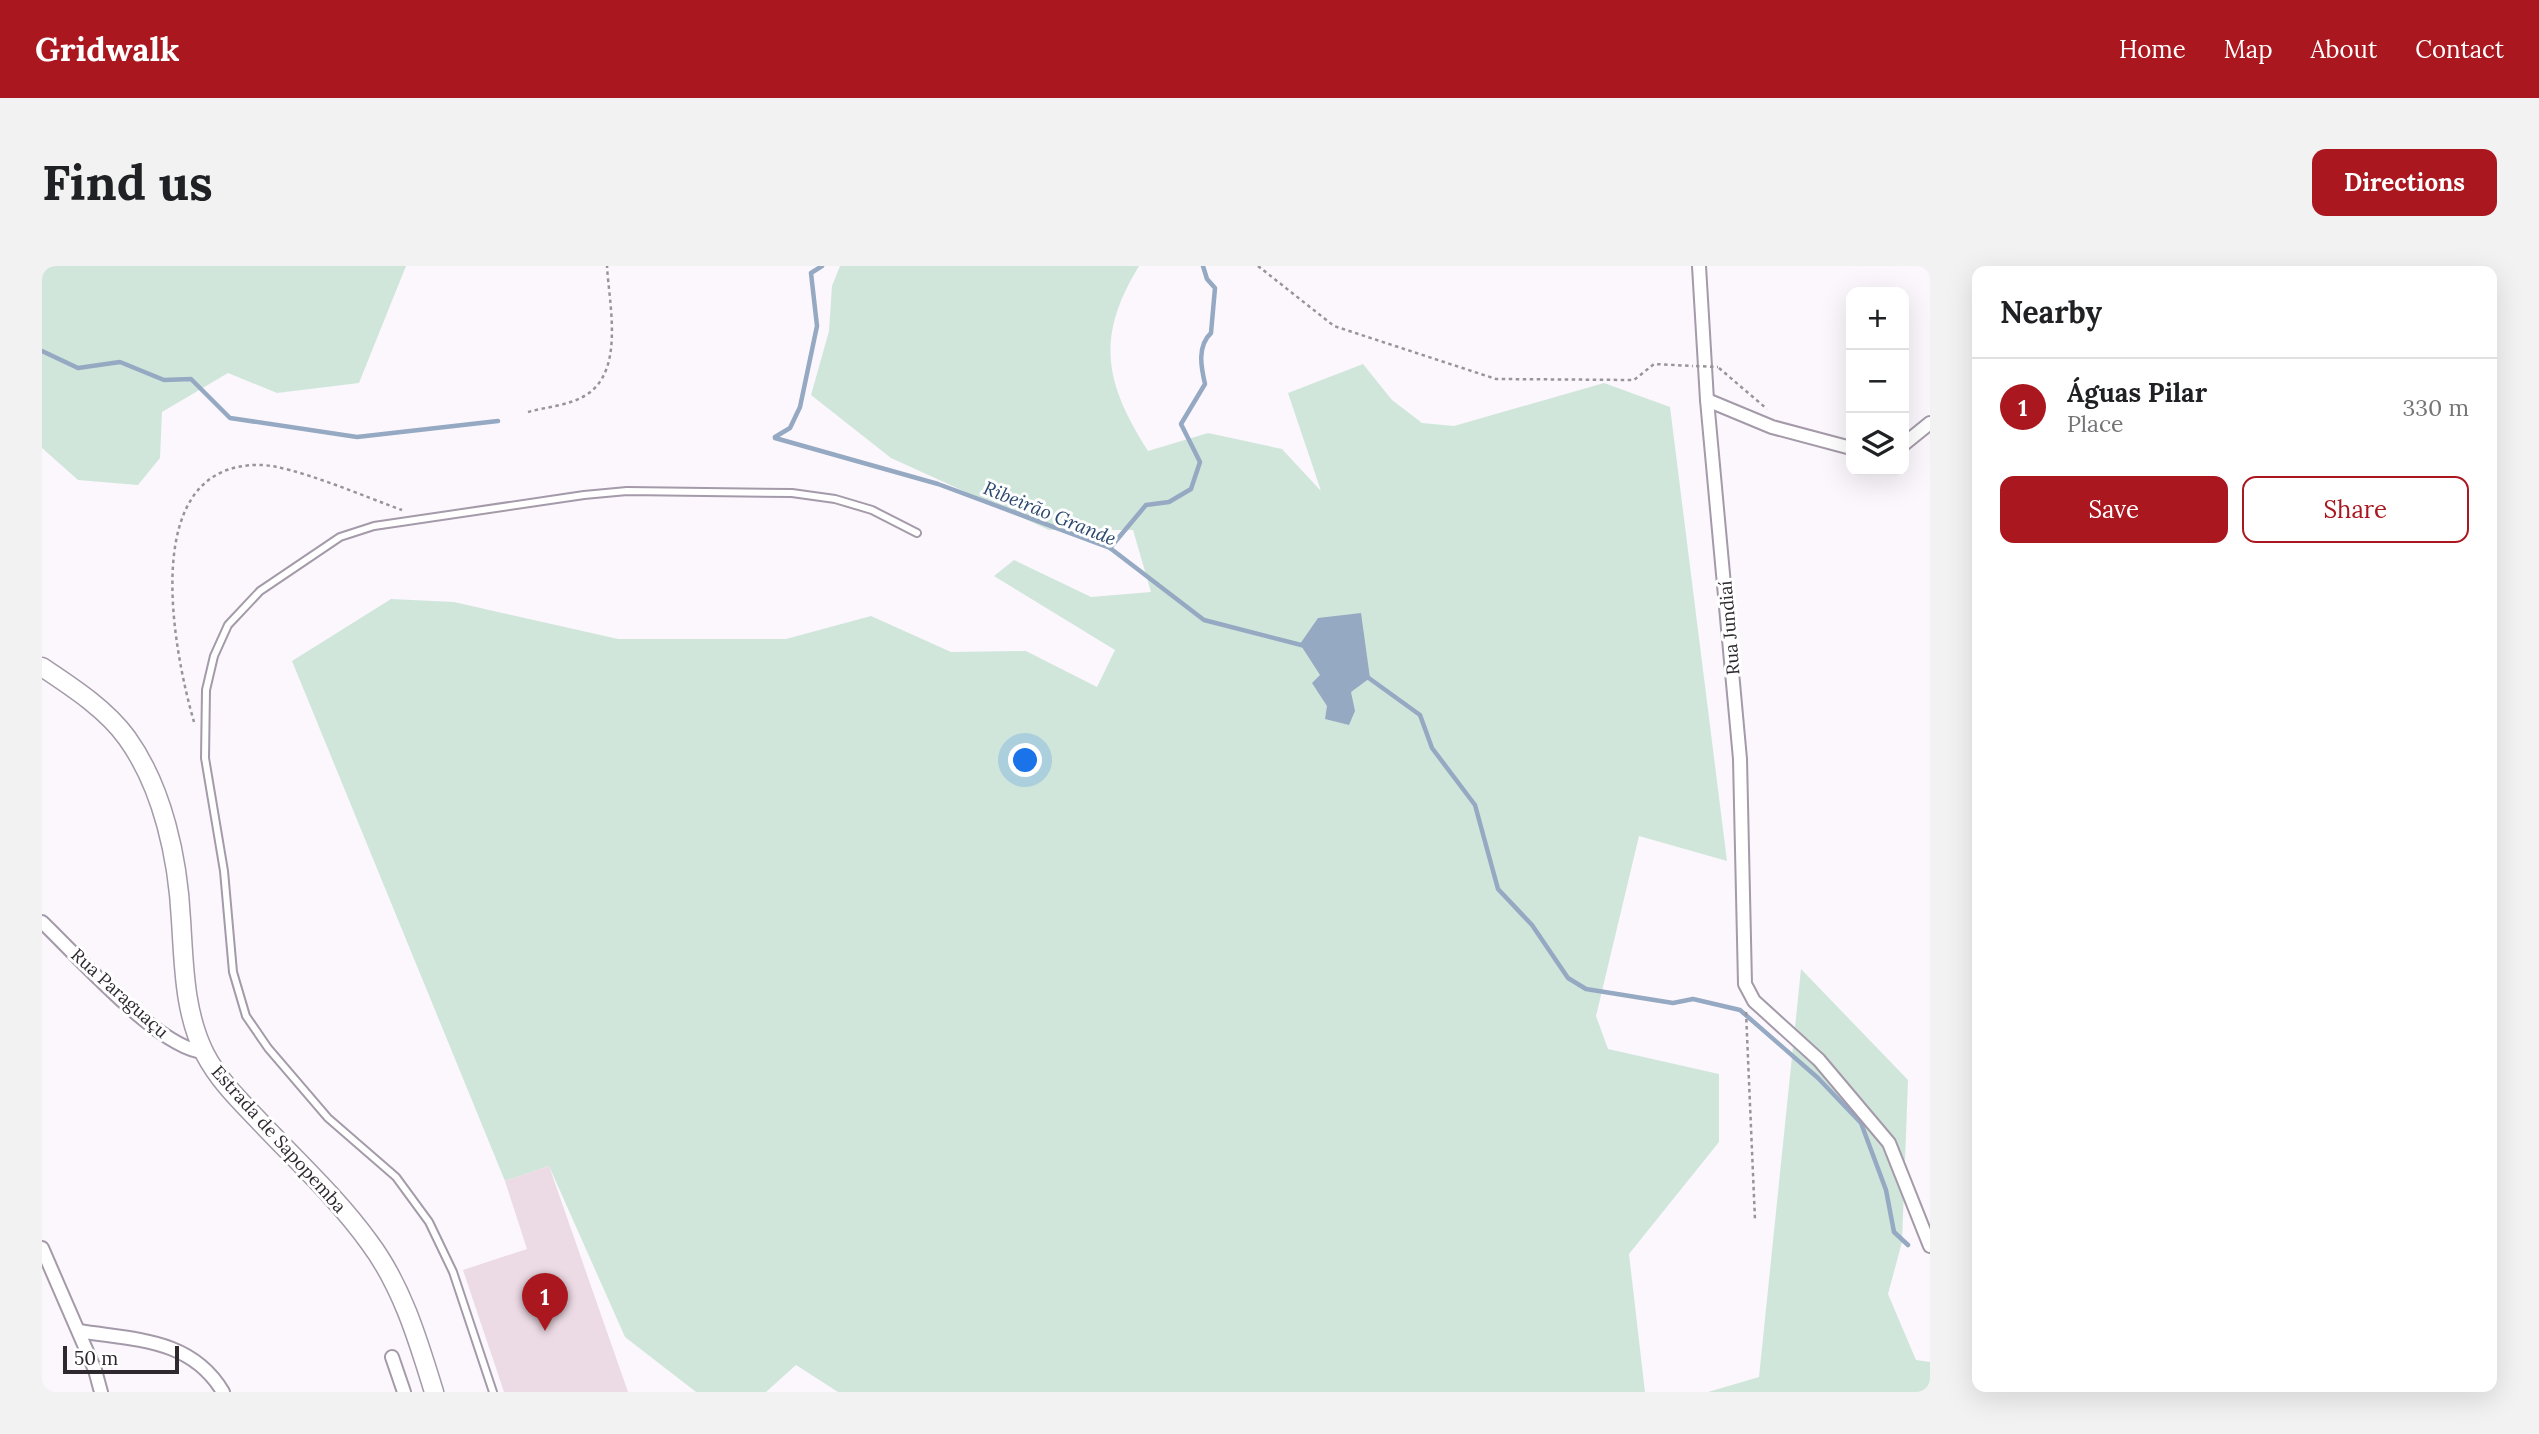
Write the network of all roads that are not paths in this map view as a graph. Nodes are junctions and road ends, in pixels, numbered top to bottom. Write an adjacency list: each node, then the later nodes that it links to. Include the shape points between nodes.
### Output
1 (1699, 266): 2 (street, Rua Jundiaí)
2 (1707, 400): 5 (street, via 1796,434); 10 (street, Rua Jundiaí, via 1740,759 1746,997 1819,1060 1889,1143)
3 (1930, 423): 4 (street)
4 (1909, 440)
5 (1846, 447)
6 (917, 533): 18 (lane, via 872,510 792,493 627,491 425,517 340,537 260,591 228,625 206,690 205,758 225,871 233,972 246,1016 328,1118 396,1177 429,1222 453,1272)
7 (42, 667): 9 (main road, Estrada de Sapopemba, via 107,716 126,737 152,781 177,878 188,1004)
8 (42, 922): 9 (street, Rua Paraguaçu, via 155,1028 178,1045)
9 (204, 1052): 17 (main road, Estrada de Sapopemba, via 215,1073 370,1242 400,1292)
10 (1930, 1246)
11 (42, 1248): 12 (street)
12 (79, 1331): 14 (street); 15 (street, via 159,1344 188,1354 213,1375)
13 (393, 1357): 16 (street)
14 (101, 1392)
15 (223, 1392)
16 (404, 1392)
17 (434, 1392)
18 (493, 1392)

